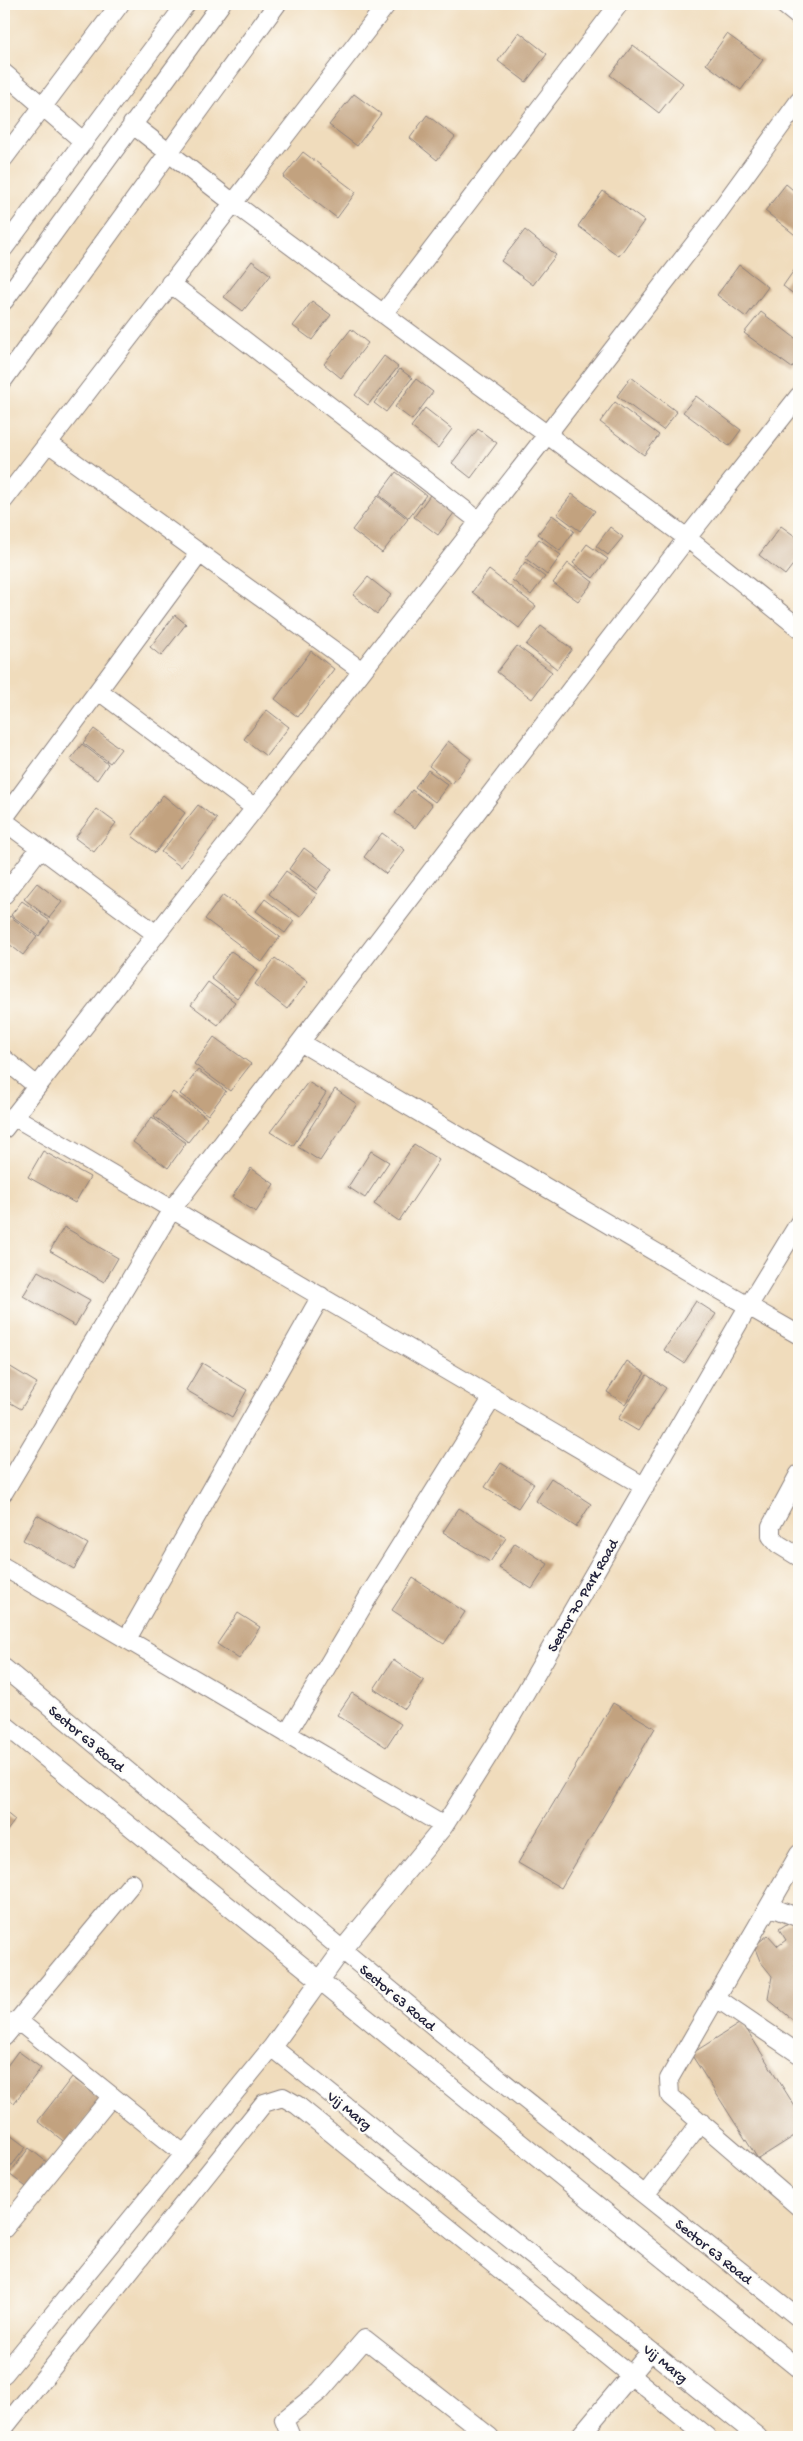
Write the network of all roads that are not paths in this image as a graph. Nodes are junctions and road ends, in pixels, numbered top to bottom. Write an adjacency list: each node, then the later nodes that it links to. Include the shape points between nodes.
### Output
1 (120, 4): 11 (street)
2 (186, 4): 13 (street)
3 (221, 4): 12 (street)
4 (277, 4): 14 (street)
5 (387, 4): 16 (street)
6 (619, 4): 20 (street)
7 (783, 4): 8 (street)
8 (799, 17)
9 (4, 73): 11 (street)
10 (799, 101): 23 (street, via 712,221)
11 (43, 105): 13 (street); 15 (street)
12 (132, 124): 14 (street); 19 (street)
13 (84, 142): 17 (street)
14 (167, 153): 16 (street); 21 (street)
15 (4, 158)
16 (232, 202): 18 (street); 20 (street)
17 (4, 248)
18 (170, 282): 24 (street); 26 (street)
19 (4, 302)
20 (383, 314): 23 (street)
21 (4, 379)
22 (799, 396): 27 (street)
23 (546, 436): 26 (street); 27 (street)
24 (48, 443): 25 (street); 28 (street)
25 (4, 500)
26 (479, 521): 30 (street)
27 (687, 538): 29 (street); 37 (street)
28 (199, 554): 30 (street); 31 (street)
29 (799, 628)
30 (362, 671): 32 (street)
31 (99, 690): 32 (street); 33 (street)
32 (255, 808): 36 (street)
33 (4, 819): 34 (street)
34 (40, 848): 35 (street); 36 (street)
35 (4, 895)
36 (156, 934): 39 (street)
37 (300, 1042): 41 (street); 44 (street, via 701,1280)
38 (4, 1059): 39 (street)
39 (37, 1086): 40 (street)
40 (9, 1122): 41 (street)
41 (172, 1209): 43 (street); 49 (street)
42 (799, 1224): 44 (street, Sector 70 Park Road)
43 (321, 1296): 46 (street); 52 (street)
44 (749, 1305): 45 (street); 48 (street, Sector 70 Park Road)
45 (799, 1335)
46 (493, 1397): 48 (street); 55 (street)
47 (799, 1474): 50 (street, via 771,1526 770,1536)
48 (645, 1487): 56 (street, Sector 70 Park Road)
49 (4, 1492)
50 (799, 1556)
51 (4, 1567): 52 (street)
52 (126, 1639): 55 (street)
53 (4, 1668): 61 (street, Sector 63 Road)
54 (4, 1724): 62 (street)
55 (287, 1734): 56 (street)
56 (444, 1826): 61 (street, Sector 70 Park Road)
57 (799, 1854): 59 (street)
58 (132, 1883): 64 (street)
59 (769, 1906): 60 (street); 63 (street)
60 (799, 1918)
61 (342, 1950): 62 (street, Sector 70 Park Road); 71 (street, Sector 63 Road)
62 (320, 1981): 66 (street, Sector 70 Park Road); 76 (street)
63 (715, 1997): 67 (street); 69 (street, via 669,2079 670,2096)
64 (17, 2020): 65 (street); 68 (street)
65 (4, 2037)
66 (272, 2047): 70 (street); 75 (street, Vij Marg)
67 (799, 2054)
68 (112, 2096): 70 (street); 73 (street)
69 (701, 2122): 71 (street); 72 (street)
70 (184, 2154): 77 (street)
71 (645, 2196): 74 (street, Sector 63 Road)
72 (799, 2207)
73 (4, 2229)
74 (799, 2318)
75 (651, 2351): 78 (street); 84 (street, Vij Marg)
76 (799, 2369)
77 (4, 2374)
78 (630, 2376): 79 (street, via 282,2097 264,2103); 82 (street); 83 (street)
79 (4, 2428)
80 (291, 2437): 81 (street, via 284,2420 320,2391 365,2339)
81 (490, 2437)
82 (579, 2437)
83 (707, 2437)
84 (758, 2437)

